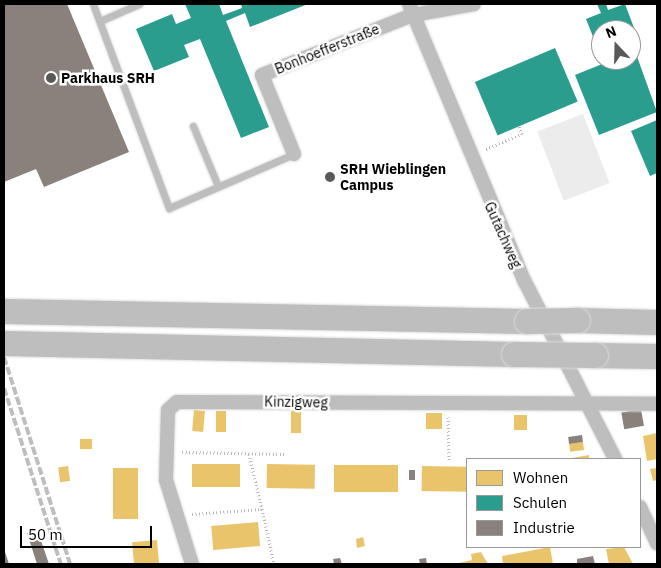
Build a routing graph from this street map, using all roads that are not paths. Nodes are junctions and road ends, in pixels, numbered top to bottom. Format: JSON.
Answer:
{"nodes":[{"id":1,"x":93,"y":4,"type":"edge"},
{"id":2,"x":140,"y":4,"type":"edge"},
{"id":3,"x":474,"y":4,"type":"edge"},
{"id":4,"x":411,"y":9,"type":"edge"},
{"id":5,"x":100,"y":22,"type":"junction"},
{"id":6,"x":193,"y":126,"type":"dead end"},
{"id":7,"x":294,"y":154,"type":"joint"},
{"id":8,"x":218,"y":186,"type":"junction"},
{"id":9,"x":10,"y":312,"type":"edge"},
{"id":10,"x":657,"y":322,"type":"edge"},
{"id":11,"x":4,"y":343,"type":"edge"},
{"id":12,"x":657,"y":356,"type":"edge"},
{"id":13,"x":586,"y":404,"type":"junction"},
{"id":14,"x":657,"y":404,"type":"edge"},
{"id":15,"x":614,"y":458,"type":"edge"},
{"id":16,"x":641,"y":509,"type":"edge"},
{"id":17,"x":657,"y":543,"type":"edge"},
{"id":18,"x":192,"y":564,"type":"edge"}],
"edges":[{"from":1,"to":5,"type":"lane"},
{"from":2,"to":5,"type":"lane"},
{"from":3,"to":4,"type":"street","name":"Bonhoefferstraße"},
{"from":4,"to":7,"type":"street","name":"Bonhoefferstraße"},
{"from":4,"to":13,"type":"street","name":"Gutachweg"},
{"from":5,"to":8,"type":"lane"},
{"from":6,"to":8,"type":"lane"},
{"from":7,"to":8,"type":"lane"},
{"from":9,"to":10,"type":"highway","bridge":true},
{"from":11,"to":12,"type":"highway","bridge":true},
{"from":13,"to":14,"type":"street","name":"Kinzigweg"},
{"from":13,"to":15,"type":"street","name":"Gutachweg"},
{"from":13,"to":18,"type":"street","name":"Kinzigweg"},
{"from":16,"to":17,"type":"street"}]}
